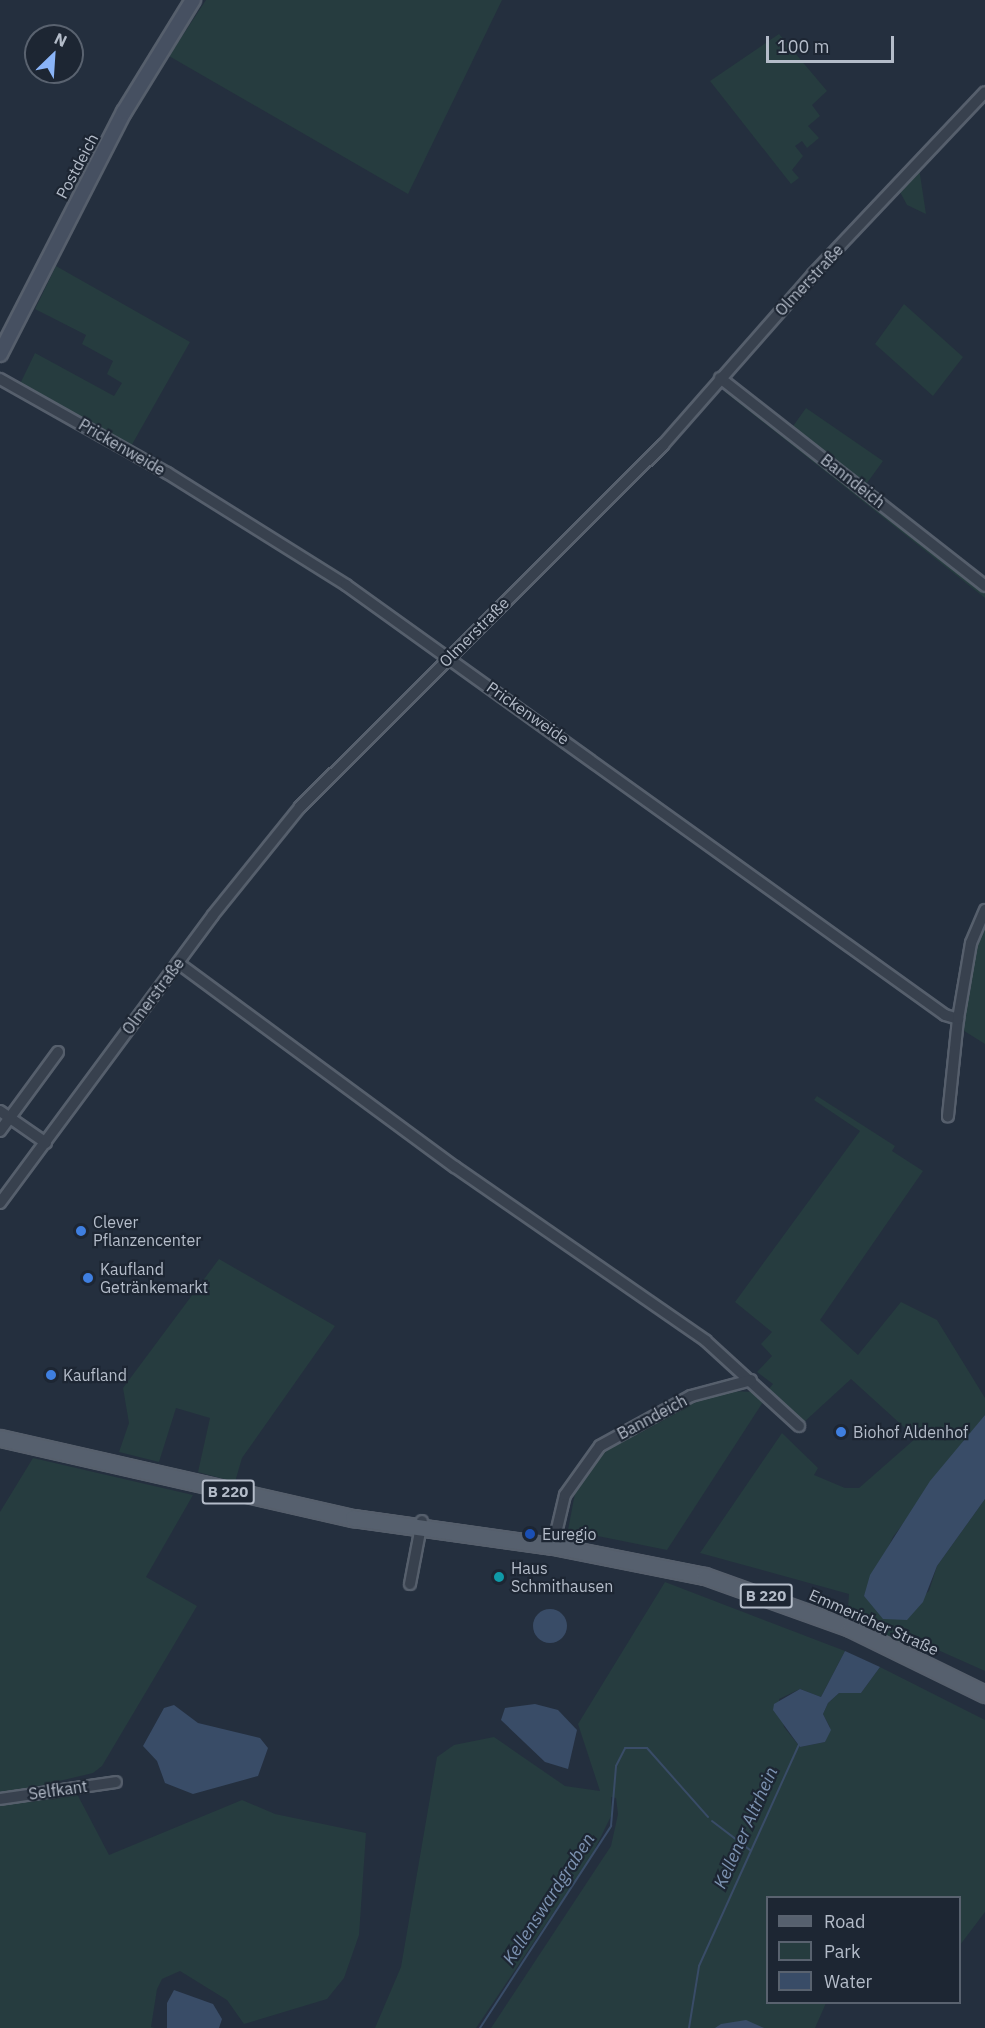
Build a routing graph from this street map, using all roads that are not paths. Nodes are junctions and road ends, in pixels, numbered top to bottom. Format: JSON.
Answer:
{"nodes":[{"id":1,"x":193,"y":0,"type":"edge"},
{"id":2,"x":985,"y":92,"type":"edge"},
{"id":3,"x":0,"y":354,"type":"edge"},
{"id":4,"x":720,"y":378,"type":"junction"},
{"id":5,"x":0,"y":379,"type":"edge"},
{"id":6,"x":985,"y":586,"type":"edge"},
{"id":7,"x":448,"y":657,"type":"junction"},
{"id":8,"x":985,"y":910,"type":"edge"},
{"id":9,"x":178,"y":963,"type":"junction"},
{"id":10,"x":958,"y":1019,"type":"junction"},
{"id":11,"x":58,"y":1052,"type":"dead end"},
{"id":12,"x":0,"y":1112,"type":"edge"},
{"id":13,"x":948,"y":1116,"type":"dead end"},
{"id":14,"x":12,"y":1120,"type":"junction"},
{"id":15,"x":0,"y":1131,"type":"edge"},
{"id":16,"x":46,"y":1143,"type":"junction"},
{"id":17,"x":0,"y":1203,"type":"edge"},
{"id":18,"x":751,"y":1380,"type":"junction"},
{"id":19,"x":799,"y":1426,"type":"dead end"},
{"id":20,"x":0,"y":1437,"type":"edge"},
{"id":21,"x":421,"y":1525,"type":"junction"},
{"id":22,"x":553,"y":1546,"type":"junction"},
{"id":23,"x":410,"y":1584,"type":"dead end"},
{"id":24,"x":985,"y":1694,"type":"edge"},
{"id":25,"x":116,"y":1782,"type":"dead end"},
{"id":26,"x":0,"y":1799,"type":"edge"}],
"edges":[{"from":1,"to":3,"type":"main road","name":"Postdeich"},
{"from":2,"to":4,"type":"street","name":"Olmerstraße"},
{"from":4,"to":6,"type":"street","name":"Banndeich"},
{"from":4,"to":7,"type":"street","name":"Olmerstraße"},
{"from":5,"to":7,"type":"street","name":"Prickenweide"},
{"from":7,"to":9,"type":"street","name":"Olmerstraße"},
{"from":7,"to":10,"type":"street","name":"Prickenweide"},
{"from":8,"to":10,"type":"street"},
{"from":9,"to":16,"type":"street","name":"Olmerstraße"},
{"from":9,"to":18,"type":"street"},
{"from":10,"to":13,"type":"street"},
{"from":11,"to":14,"type":"street"},
{"from":12,"to":14,"type":"street"},
{"from":14,"to":15,"type":"street"},
{"from":14,"to":16,"type":"street"},
{"from":16,"to":17,"type":"street","name":"Olmerstraße"},
{"from":18,"to":19,"type":"street"},
{"from":18,"to":22,"type":"street","name":"Banndeich"},
{"from":20,"to":21,"type":"main road","number":"B 220"},
{"from":21,"to":22,"type":"main road","number":"B 220"},
{"from":21,"to":23,"type":"street"},
{"from":22,"to":24,"type":"main road","name":"Emmericher Straße","number":"B 220"},
{"from":25,"to":26,"type":"street","name":"Selfkant"}]}
